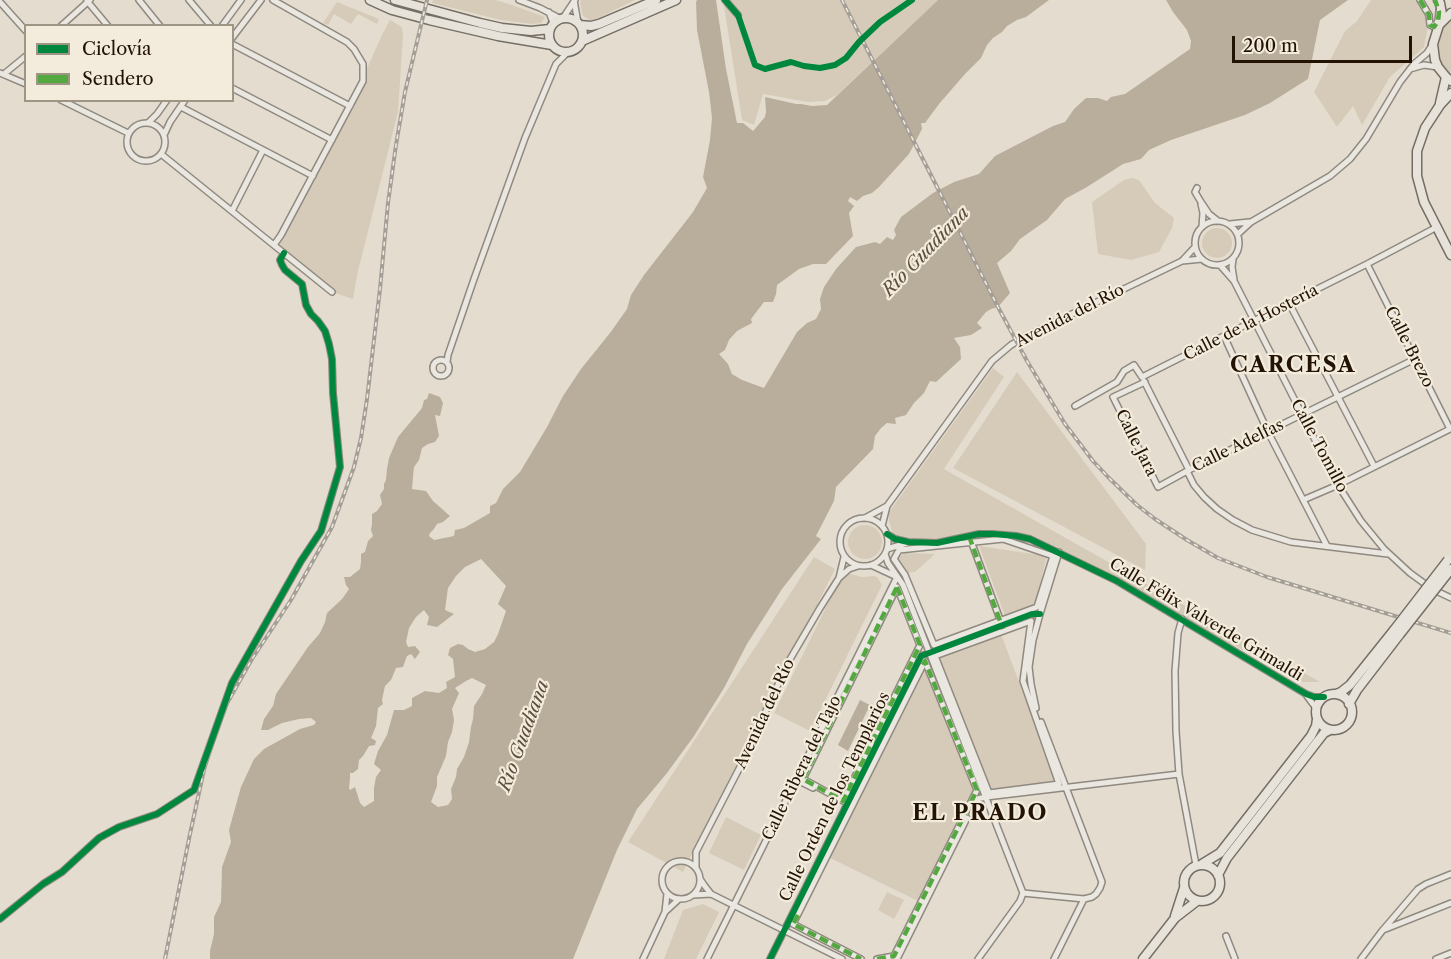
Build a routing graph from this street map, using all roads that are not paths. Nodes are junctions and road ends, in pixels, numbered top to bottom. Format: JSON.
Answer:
{"nodes":[{"id":1,"x":139,"y":0,"type":"edge"},
{"id":2,"x":189,"y":0,"type":"edge"},
{"id":3,"x":241,"y":0,"type":"edge"},
{"id":4,"x":261,"y":0,"type":"edge"},
{"id":5,"x":273,"y":0,"type":"edge"},
{"id":6,"x":370,"y":0,"type":"edge"},
{"id":7,"x":395,"y":0,"type":"edge"},
{"id":8,"x":519,"y":0,"type":"edge"},
{"id":9,"x":574,"y":0,"type":"edge"},
{"id":10,"x":656,"y":0,"type":"edge"},
{"id":11,"x":676,"y":0,"type":"edge"},
{"id":12,"x":725,"y":0,"type":"edge"},
{"id":13,"x":1420,"y":0,"type":"edge"},
{"id":14,"x":1438,"y":0,"type":"edge"},
{"id":15,"x":88,"y":1,"type":"edge"},
{"id":16,"x":0,"y":2,"type":"edge"},
{"id":17,"x":1451,"y":11,"type":"edge"},
{"id":18,"x":738,"y":15,"type":"dead end"},
{"id":19,"x":1443,"y":20,"type":"junction"},
{"id":20,"x":557,"y":22,"type":"junction"},
{"id":21,"x":63,"y":24,"type":"edge"},
{"id":22,"x":106,"y":24,"type":"edge"},
{"id":23,"x":158,"y":24,"type":"edge"},
{"id":24,"x":209,"y":24,"type":"edge"},
{"id":25,"x":223,"y":24,"type":"edge"},
{"id":26,"x":579,"y":24,"type":"junction"},
{"id":27,"x":24,"y":29,"type":"edge"},
{"id":28,"x":234,"y":35,"type":"edge"},
{"id":29,"x":582,"y":41,"type":"junction"},
{"id":30,"x":1433,"y":44,"type":"junction"},
{"id":31,"x":234,"y":45,"type":"edge"},
{"id":32,"x":552,"y":45,"type":"junction"},
{"id":33,"x":568,"y":52,"type":"junction"},
{"id":34,"x":24,"y":58,"type":"edge"},
{"id":35,"x":1438,"y":67,"type":"junction"},
{"id":36,"x":1410,"y":69,"type":"junction"},
{"id":37,"x":2,"y":74,"type":"edge"},
{"id":38,"x":1448,"y":79,"type":"edge"},
{"id":39,"x":24,"y":83,"type":"edge"},
{"id":40,"x":234,"y":89,"type":"edge"},
{"id":41,"x":1451,"y":93,"type":"edge"},
{"id":42,"x":65,"y":102,"type":"edge"},
{"id":43,"x":166,"y":102,"type":"edge"},
{"id":44,"x":184,"y":102,"type":"edge"},
{"id":45,"x":1440,"y":105,"type":"junction"},
{"id":46,"x":350,"y":106,"type":"junction"},
{"id":47,"x":181,"y":107,"type":"junction"},
{"id":48,"x":148,"y":123,"type":"junction"},
{"id":49,"x":128,"y":134,"type":"junction"},
{"id":50,"x":164,"y":135,"type":"junction"},
{"id":51,"x":332,"y":141,"type":"junction"},
{"id":52,"x":263,"y":150,"type":"junction"},
{"id":53,"x":161,"y":154,"type":"junction"},
{"id":54,"x":313,"y":176,"type":"junction"},
{"id":55,"x":1197,"y":188,"type":"dead end"},
{"id":56,"x":1201,"y":202,"type":"junction"},
{"id":57,"x":232,"y":211,"type":"junction"},
{"id":58,"x":1218,"y":221,"type":"junction"},
{"id":59,"x":1251,"y":222,"type":"junction"},
{"id":60,"x":1230,"y":225,"type":"junction"},
{"id":61,"x":1202,"y":227,"type":"junction"},
{"id":62,"x":1437,"y":227,"type":"junction"},
{"id":63,"x":1238,"y":234,"type":"junction"},
{"id":64,"x":274,"y":245,"type":"junction"},
{"id":65,"x":1195,"y":247,"type":"junction"},
{"id":66,"x":284,"y":253,"type":"junction"},
{"id":67,"x":1451,"y":255,"type":"edge"},
{"id":68,"x":1233,"y":258,"type":"junction"},
{"id":69,"x":1202,"y":259,"type":"junction"},
{"id":70,"x":1182,"y":261,"type":"junction"},
{"id":71,"x":1367,"y":264,"type":"junction"},
{"id":72,"x":1220,"y":265,"type":"junction"},
{"id":73,"x":1234,"y":281,"type":"junction"},
{"id":74,"x":332,"y":292,"type":"dead end"},
{"id":75,"x":1289,"y":303,"type":"junction"},
{"id":76,"x":1254,"y":320,"type":"junction"},
{"id":77,"x":1224,"y":336,"type":"junction"},
{"id":78,"x":1415,"y":359,"type":"junction"},
{"id":79,"x":447,"y":362,"type":"dead end"},
{"id":80,"x":1144,"y":379,"type":"junction"},
{"id":81,"x":1338,"y":397,"type":"junction"},
{"id":82,"x":1075,"y":406,"type":"dead end"},
{"id":83,"x":1303,"y":415,"type":"junction"},
{"id":84,"x":1450,"y":429,"type":"edge"},
{"id":85,"x":1268,"y":432,"type":"junction"},
{"id":86,"x":1374,"y":466,"type":"junction"},
{"id":87,"x":1188,"y":470,"type":"junction"},
{"id":88,"x":1338,"y":484,"type":"junction"},
{"id":89,"x":1158,"y":487,"type":"joint"},
{"id":90,"x":1303,"y":500,"type":"junction"},
{"id":91,"x":887,"y":506,"type":"junction"},
{"id":92,"x":866,"y":518,"type":"junction"},
{"id":93,"x":882,"y":526,"type":"junction"},
{"id":94,"x":886,"y":534,"type":"junction"},
{"id":95,"x":970,"y":539,"type":"junction"},
{"id":96,"x":908,"y":543,"type":"junction"},
{"id":97,"x":1327,"y":546,"type":"junction"},
{"id":98,"x":909,"y":549,"type":"junction"},
{"id":99,"x":886,"y":552,"type":"junction"},
{"id":100,"x":1059,"y":552,"type":"junction"},
{"id":101,"x":1388,"y":554,"type":"junction"},
{"id":102,"x":844,"y":557,"type":"junction"},
{"id":103,"x":1450,"y":562,"type":"edge"},
{"id":104,"x":871,"y":565,"type":"junction"},
{"id":105,"x":858,"y":566,"type":"junction"},
{"id":106,"x":897,"y":577,"type":"junction"},
{"id":107,"x":839,"y":578,"type":"junction"},
{"id":108,"x":1451,"y":598,"type":"edge"},
{"id":109,"x":1040,"y":614,"type":"junction"},
{"id":110,"x":1182,"y":619,"type":"junction"},
{"id":111,"x":1002,"y":625,"type":"junction"},
{"id":112,"x":1397,"y":632,"type":"junction"},
{"id":113,"x":929,"y":653,"type":"junction"},
{"id":114,"x":1306,"y":694,"type":"junction"},
{"id":115,"x":1336,"y":694,"type":"junction"},
{"id":116,"x":1324,"y":697,"type":"junction"},
{"id":117,"x":1349,"y":704,"type":"junction"},
{"id":118,"x":1316,"y":708,"type":"junction"},
{"id":119,"x":1317,"y":719,"type":"junction"},
{"id":120,"x":1330,"y":730,"type":"junction"},
{"id":121,"x":1179,"y":774,"type":"junction"},
{"id":122,"x":796,"y":780,"type":"junction"},
{"id":123,"x":1066,"y":788,"type":"junction"},
{"id":124,"x":986,"y":798,"type":"junction"},
{"id":125,"x":845,"y":803,"type":"junction"},
{"id":126,"x":696,"y":852,"type":"junction"},
{"id":127,"x":681,"y":861,"type":"junction"},
{"id":128,"x":1199,"y":865,"type":"junction"},
{"id":129,"x":696,"y":867,"type":"junction"},
{"id":130,"x":1451,"y":874,"type":"edge"},
{"id":131,"x":1218,"y":875,"type":"junction"},
{"id":132,"x":700,"y":879,"type":"junction"},
{"id":133,"x":1184,"y":888,"type":"junction"},
{"id":134,"x":1023,"y":893,"type":"junction"},
{"id":135,"x":667,"y":894,"type":"junction"},
{"id":136,"x":711,"y":894,"type":"junction"},
{"id":137,"x":693,"y":895,"type":"junction"},
{"id":138,"x":679,"y":899,"type":"junction"},
{"id":139,"x":1084,"y":899,"type":"junction"},
{"id":140,"x":1197,"y":901,"type":"junction"},
{"id":141,"x":1451,"y":903,"type":"edge"},
{"id":142,"x":734,"y":905,"type":"junction"},
{"id":143,"x":665,"y":912,"type":"junction"},
{"id":144,"x":1175,"y":918,"type":"junction"},
{"id":145,"x":0,"y":919,"type":"edge"},
{"id":146,"x":784,"y":930,"type":"junction"},
{"id":147,"x":1382,"y":931,"type":"junction"},
{"id":148,"x":1226,"y":936,"type":"dead end"},
{"id":149,"x":1451,"y":953,"type":"edge"},
{"id":150,"x":835,"y":957,"type":"edge"},
{"id":151,"x":643,"y":959,"type":"edge"},
{"id":152,"x":707,"y":959,"type":"edge"},
{"id":153,"x":770,"y":959,"type":"edge"},
{"id":154,"x":842,"y":959,"type":"edge"},
{"id":155,"x":861,"y":959,"type":"edge"},
{"id":156,"x":877,"y":959,"type":"edge"},
{"id":157,"x":897,"y":959,"type":"edge"},
{"id":158,"x":978,"y":959,"type":"edge"},
{"id":159,"x":1054,"y":959,"type":"edge"},
{"id":160,"x":1143,"y":959,"type":"edge"},
{"id":161,"x":1235,"y":959,"type":"edge"},
{"id":162,"x":1361,"y":959,"type":"edge"},
{"id":163,"x":1436,"y":959,"type":"edge"}],
"edges":[{"from":1,"to":23,"type":"street"},
{"from":2,"to":24,"type":"street"},
{"from":3,"to":25,"type":"street"},
{"from":4,"to":28,"type":"street"},
{"from":5,"to":46,"type":"street"},
{"from":6,"to":32,"type":"main road"},
{"from":7,"to":20,"type":"main road"},
{"from":8,"to":20,"type":"street"},
{"from":9,"to":20,"type":"street"},
{"from":9,"to":26,"type":"street"},
{"from":10,"to":26,"type":"main road"},
{"from":11,"to":29,"type":"main road"},
{"from":12,"to":18,"type":"street"},
{"from":13,"to":14,"type":"street"},
{"from":14,"to":17,"type":"street"},
{"from":14,"to":19,"type":"main road"},
{"from":15,"to":21,"type":"street"},
{"from":15,"to":22,"type":"street"},
{"from":16,"to":27,"type":"street"},
{"from":17,"to":19,"type":"main road"},
{"from":19,"to":30,"type":"main road"},
{"from":20,"to":26,"type":"main road"},
{"from":20,"to":32,"type":"main road"},
{"from":26,"to":29,"type":"main road"},
{"from":29,"to":33,"type":"main road"},
{"from":30,"to":35,"type":"main road"},
{"from":30,"to":36,"type":"street"},
{"from":31,"to":46,"type":"street"},
{"from":32,"to":33,"type":"main road"},
{"from":33,"to":79,"type":"street"},
{"from":34,"to":37,"type":"street"},
{"from":35,"to":36,"type":"street"},
{"from":35,"to":38,"type":"main road"},
{"from":36,"to":59,"type":"street"},
{"from":37,"to":39,"type":"street"},
{"from":38,"to":45,"type":"main road"},
{"from":40,"to":51,"type":"street"},
{"from":41,"to":45,"type":"main road"},
{"from":42,"to":49,"type":"street"},
{"from":43,"to":48,"type":"street"},
{"from":44,"to":47,"type":"street"},
{"from":45,"to":62,"type":"main road"},
{"from":46,"to":51,"type":"street"},
{"from":47,"to":50,"type":"street"},
{"from":47,"to":52,"type":"street"},
{"from":48,"to":49,"type":"street"},
{"from":48,"to":50,"type":"street"},
{"from":49,"to":53,"type":"street"},
{"from":50,"to":53,"type":"street"},
{"from":51,"to":54,"type":"street"},
{"from":52,"to":54,"type":"street"},
{"from":52,"to":57,"type":"street"},
{"from":53,"to":57,"type":"street"},
{"from":54,"to":64,"type":"street"},
{"from":55,"to":56,"type":"street"},
{"from":56,"to":58,"type":"street"},
{"from":56,"to":61,"type":"street"},
{"from":57,"to":64,"type":"street"},
{"from":58,"to":60,"type":"street"},
{"from":58,"to":61,"type":"street"},
{"from":59,"to":60,"type":"street"},
{"from":59,"to":63,"type":"street"},
{"from":60,"to":63,"type":"street"},
{"from":61,"to":65,"type":"street"},
{"from":62,"to":67,"type":"main road"},
{"from":62,"to":71,"type":"street","name":"Calle de la Hostería"},
{"from":63,"to":68,"type":"street"},
{"from":64,"to":66,"type":"street"},
{"from":65,"to":69,"type":"street"},
{"from":65,"to":70,"type":"street","name":"Avenida del Río"},
{"from":66,"to":74,"type":"street"},
{"from":66,"to":145,"type":"street"},
{"from":68,"to":72,"type":"street"},
{"from":68,"to":73,"type":"street","name":"Calle Tomillo"},
{"from":69,"to":70,"type":"street","name":"Avenida del Río"},
{"from":69,"to":72,"type":"street"},
{"from":70,"to":91,"type":"street","name":"Avenida del Río"},
{"from":71,"to":75,"type":"street","name":"Calle de la Hostería"},
{"from":71,"to":78,"type":"street","name":"Calle Brezo"},
{"from":72,"to":73,"type":"street","name":"Calle Tomillo"},
{"from":73,"to":76,"type":"street","name":"Calle Tomillo"},
{"from":75,"to":76,"type":"street","name":"Calle de la Hostería"},
{"from":75,"to":81,"type":"street"},
{"from":76,"to":77,"type":"street","name":"Calle de la Hostería"},
{"from":76,"to":83,"type":"street","name":"Calle Tomillo"},
{"from":77,"to":80,"type":"street","name":"Calle de la Hostería"},
{"from":77,"to":85,"type":"street"},
{"from":78,"to":81,"type":"street","name":"Calle Adelfas"},
{"from":78,"to":84,"type":"street","name":"Calle Brezo"},
{"from":80,"to":82,"type":"street"},
{"from":80,"to":87,"type":"street"},
{"from":80,"to":89,"type":"street","name":"Calle Jara"},
{"from":81,"to":83,"type":"street","name":"Calle Adelfas"},
{"from":81,"to":86,"type":"street"},
{"from":83,"to":85,"type":"street","name":"Calle Adelfas"},
{"from":83,"to":88,"type":"street","name":"Calle Tomillo"},
{"from":84,"to":86,"type":"street"},
{"from":85,"to":87,"type":"street","name":"Calle Adelfas"},
{"from":85,"to":90,"type":"street"},
{"from":86,"to":88,"type":"street"},
{"from":87,"to":89,"type":"street","name":"Calle Adelfas"},
{"from":87,"to":97,"type":"street"},
{"from":88,"to":90,"type":"street"},
{"from":88,"to":101,"type":"street","name":"Calle Tomillo"},
{"from":90,"to":97,"type":"street"},
{"from":91,"to":92,"type":"street","name":"Avenida del Río"},
{"from":91,"to":93,"type":"street","name":"Avenida del Río"},
{"from":92,"to":93,"type":"street"},
{"from":92,"to":102,"type":"street"},
{"from":93,"to":94,"type":"street"},
{"from":94,"to":96,"type":"street","name":"Calle Félix Valverde Grimaldi"},
{"from":94,"to":99,"type":"street"},
{"from":95,"to":96,"type":"street","name":"Calle Félix Valverde Grimaldi"},
{"from":95,"to":98,"type":"street"},
{"from":95,"to":100,"type":"street","name":"Calle Félix Valverde Grimaldi"},
{"from":95,"to":111,"type":"street"},
{"from":95,"to":111,"type":"street"},
{"from":96,"to":98,"type":"street"},
{"from":96,"to":99,"type":"street","name":"Calle Félix Valverde Grimaldi"},
{"from":97,"to":101,"type":"street"},
{"from":98,"to":111,"type":"street"},
{"from":99,"to":104,"type":"street"},
{"from":99,"to":106,"type":"street"},
{"from":100,"to":109,"type":"street"},
{"from":100,"to":110,"type":"street","name":"Calle Félix Valverde Grimaldi"},
{"from":101,"to":108,"type":"street","name":"Calle Tomillo"},
{"from":102,"to":105,"type":"street"},
{"from":102,"to":107,"type":"street","name":"Avenida del Río"},
{"from":103,"to":112,"type":"main road","bridge":true},
{"from":104,"to":105,"type":"street"},
{"from":104,"to":106,"type":"street"},
{"from":105,"to":107,"type":"street","name":"Avenida del Río"},
{"from":106,"to":113,"type":"street"},
{"from":106,"to":122,"type":"street","name":"Calle Ribera del Tajo"},
{"from":107,"to":126,"type":"street","name":"Avenida del Río"},
{"from":109,"to":111,"type":"street"},
{"from":109,"to":123,"type":"street"},
{"from":110,"to":114,"type":"street","name":"Calle Félix Valverde Grimaldi"},
{"from":110,"to":121,"type":"street"},
{"from":111,"to":111,"type":"street"},
{"from":111,"to":113,"type":"street"},
{"from":112,"to":115,"type":"main road"},
{"from":112,"to":117,"type":"main road"},
{"from":113,"to":124,"type":"street"},
{"from":113,"to":125,"type":"street","name":"Calle Orden de los Templarios"},
{"from":114,"to":116,"type":"street","name":"Calle Félix Valverde Grimaldi"},
{"from":114,"to":118,"type":"street","name":"Calle Félix Valverde Grimaldi"},
{"from":115,"to":116,"type":"main road"},
{"from":115,"to":117,"type":"main road"},
{"from":116,"to":118,"type":"main road"},
{"from":117,"to":120,"type":"main road"},
{"from":118,"to":119,"type":"main road"},
{"from":119,"to":120,"type":"main road"},
{"from":119,"to":128,"type":"main road"},
{"from":120,"to":131,"type":"main road"},
{"from":121,"to":123,"type":"street"},
{"from":121,"to":128,"type":"street"},
{"from":122,"to":125,"type":"street"},
{"from":122,"to":142,"type":"street","name":"Calle Ribera del Tajo"},
{"from":123,"to":124,"type":"street"},
{"from":123,"to":139,"type":"street"},
{"from":124,"to":134,"type":"street"},
{"from":124,"to":157,"type":"street"},
{"from":125,"to":125,"type":"street"},
{"from":125,"to":146,"type":"street","name":"Calle Orden de los Templarios"},
{"from":126,"to":127,"type":"street"},
{"from":126,"to":129,"type":"street","name":"Avenida del Río"},
{"from":127,"to":129,"type":"street"},
{"from":127,"to":135,"type":"street"},
{"from":128,"to":131,"type":"main road"},
{"from":128,"to":133,"type":"main road"},
{"from":129,"to":132,"type":"street"},
{"from":130,"to":147,"type":"street"},
{"from":131,"to":140,"type":"main road"},
{"from":132,"to":136,"type":"street"},
{"from":132,"to":137,"type":"street"},
{"from":133,"to":140,"type":"main road"},
{"from":133,"to":144,"type":"main road"},
{"from":134,"to":139,"type":"street"},
{"from":134,"to":158,"type":"street"},
{"from":135,"to":138,"type":"street"},
{"from":135,"to":143,"type":"street"},
{"from":136,"to":137,"type":"street"},
{"from":136,"to":142,"type":"street"},
{"from":137,"to":138,"type":"street"},
{"from":138,"to":143,"type":"street"},
{"from":139,"to":159,"type":"street"},
{"from":140,"to":144,"type":"main road"},
{"from":141,"to":147,"type":"street"},
{"from":142,"to":146,"type":"street"},
{"from":142,"to":152,"type":"street","name":"Calle Ribera del Tajo"},
{"from":143,"to":151,"type":"street"},
{"from":144,"to":160,"type":"main road"},
{"from":146,"to":150,"type":"street"},
{"from":146,"to":153,"type":"street","name":"Calle Orden de los Templarios"},
{"from":147,"to":162,"type":"street"},
{"from":148,"to":161,"type":"street"},
{"from":149,"to":163,"type":"street"},
{"from":150,"to":154,"type":"street"},
{"from":155,"to":156,"type":"street"}]}
